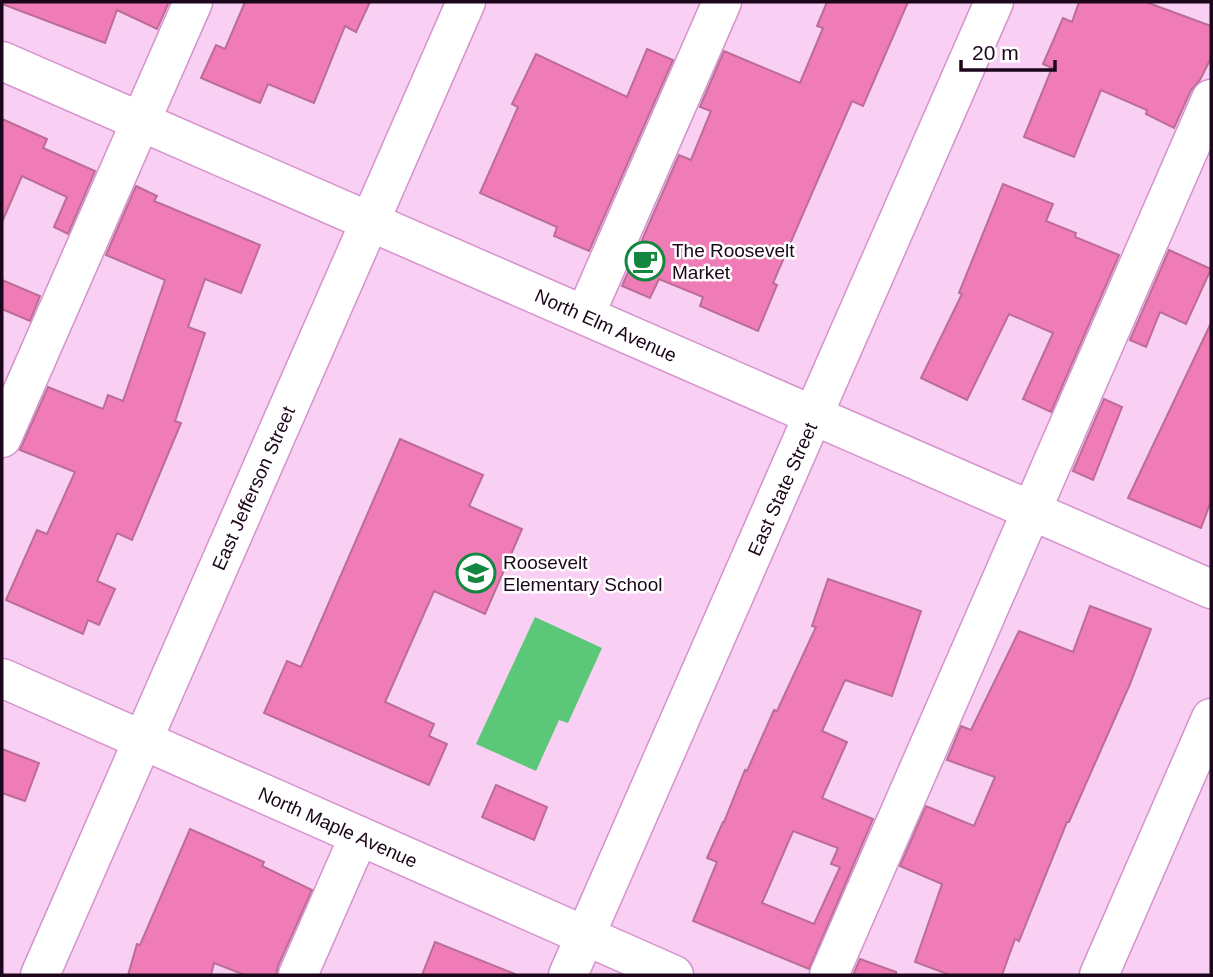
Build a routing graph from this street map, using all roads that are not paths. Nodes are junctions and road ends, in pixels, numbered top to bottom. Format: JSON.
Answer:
{"nodes":[{"id":1,"x":193,"y":2,"type":"edge"},
{"id":2,"x":466,"y":2,"type":"edge"},
{"id":3,"x":722,"y":2,"type":"edge"},
{"id":4,"x":994,"y":2,"type":"edge"},
{"id":5,"x":2,"y":61,"type":"edge"},
{"id":6,"x":1211,"y":99,"type":"edge"},
{"id":7,"x":140,"y":122,"type":"junction"},
{"id":8,"x":370,"y":222,"type":"junction"},
{"id":9,"x":584,"y":315,"type":"junction"},
{"id":10,"x":814,"y":415,"type":"junction"},
{"id":11,"x":2,"y":438,"type":"edge"},
{"id":12,"x":1032,"y":510,"type":"junction"},
{"id":13,"x":1211,"y":589,"type":"edge"},
{"id":14,"x":2,"y":678,"type":"edge"},
{"id":15,"x":1211,"y":718,"type":"edge"},
{"id":16,"x":141,"y":740,"type":"junction"},
{"id":17,"x":359,"y":836,"type":"junction"},
{"id":18,"x":585,"y":936,"type":"junction"},
{"id":19,"x":40,"y":975,"type":"edge"},
{"id":20,"x":298,"y":975,"type":"edge"},
{"id":21,"x":568,"y":975,"type":"edge"},
{"id":22,"x":674,"y":975,"type":"edge"},
{"id":23,"x":829,"y":975,"type":"edge"},
{"id":24,"x":1099,"y":975,"type":"edge"}],
"edges":[{"from":1,"to":7,"type":"street"},
{"from":2,"to":8,"type":"street","name":"East Jefferson Street"},
{"from":3,"to":9,"type":"street"},
{"from":4,"to":10,"type":"street","name":"East State Street"},
{"from":5,"to":7,"type":"street","name":"North Elm Avenue"},
{"from":6,"to":12,"type":"street"},
{"from":7,"to":8,"type":"street","name":"North Elm Avenue"},
{"from":7,"to":11,"type":"street"},
{"from":8,"to":9,"type":"street","name":"North Elm Avenue"},
{"from":8,"to":16,"type":"street","name":"East Jefferson Street"},
{"from":9,"to":10,"type":"street","name":"North Elm Avenue"},
{"from":10,"to":12,"type":"street","name":"North Elm Avenue"},
{"from":10,"to":18,"type":"street","name":"East State Street"},
{"from":12,"to":13,"type":"street","name":"North Elm Avenue"},
{"from":12,"to":23,"type":"street"},
{"from":14,"to":16,"type":"street","name":"North Maple Avenue"},
{"from":15,"to":24,"type":"street"},
{"from":16,"to":17,"type":"street","name":"North Maple Avenue"},
{"from":16,"to":19,"type":"street","name":"East Jefferson Street"},
{"from":17,"to":18,"type":"street","name":"North Maple Avenue"},
{"from":17,"to":20,"type":"street"},
{"from":18,"to":21,"type":"street","name":"East State Street"},
{"from":18,"to":22,"type":"street","name":"North Maple Avenue"}]}
